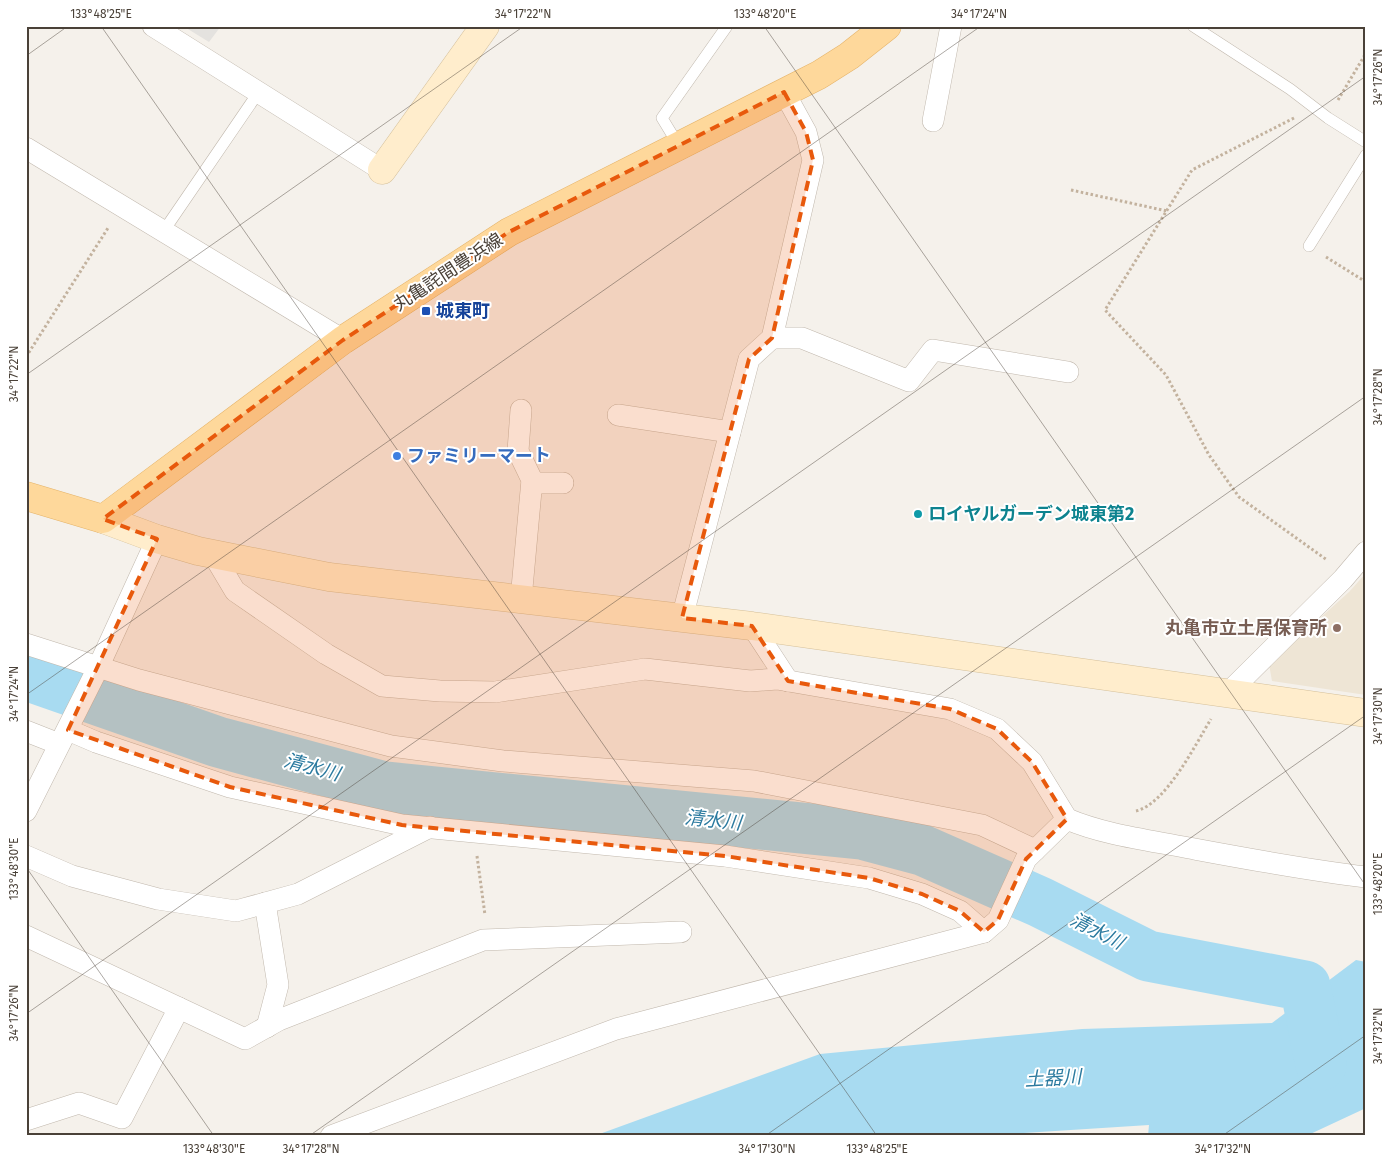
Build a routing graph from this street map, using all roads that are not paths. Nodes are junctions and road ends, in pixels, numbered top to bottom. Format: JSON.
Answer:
{"nodes":[{"id":1,"x":152,"y":26,"type":"edge"},
{"id":2,"x":485,"y":26,"type":"edge"},
{"id":3,"x":727,"y":26,"type":"edge"},
{"id":4,"x":887,"y":26,"type":"edge"},
{"id":5,"x":951,"y":26,"type":"edge"},
{"id":6,"x":1193,"y":26,"type":"edge"},
{"id":7,"x":784,"y":92,"type":"junction"},
{"id":8,"x":258,"y":93,"type":"junction"},
{"id":9,"x":933,"y":121,"type":"dead end"},
{"id":10,"x":1366,"y":142,"type":"edge"},
{"id":11,"x":679,"y":146,"type":"junction"},
{"id":12,"x":26,"y":148,"type":"edge"},
{"id":13,"x":1366,"y":155,"type":"edge"},
{"id":14,"x":382,"y":170,"type":"joint"},
{"id":15,"x":163,"y":232,"type":"junction"},
{"id":16,"x":1309,"y":246,"type":"road end"},
{"id":17,"x":772,"y":338,"type":"junction"},
{"id":18,"x":343,"y":340,"type":"junction"},
{"id":19,"x":1068,"y":372,"type":"dead end"},
{"id":20,"x":521,"y":410,"type":"dead end"},
{"id":21,"x":618,"y":415,"type":"dead end"},
{"id":22,"x":730,"y":432,"type":"junction"},
{"id":23,"x":532,"y":482,"type":"junction"},
{"id":24,"x":563,"y":483,"type":"dead end"},
{"id":25,"x":26,"y":496,"type":"edge"},
{"id":26,"x":103,"y":518,"type":"junction"},
{"id":27,"x":157,"y":539,"type":"junction"},
{"id":28,"x":1366,"y":552,"type":"edge"},
{"id":29,"x":213,"y":554,"type":"junction"},
{"id":30,"x":521,"y":599,"type":"junction"},
{"id":31,"x":682,"y":618,"type":"junction"},
{"id":32,"x":752,"y":626,"type":"junction"},
{"id":33,"x":26,"y":644,"type":"edge"},
{"id":34,"x":98,"y":668,"type":"junction"},
{"id":35,"x":788,"y":681,"type":"junction"},
{"id":36,"x":1227,"y":694,"type":"junction"},
{"id":37,"x":1366,"y":713,"type":"edge"},
{"id":38,"x":26,"y":731,"type":"edge"},
{"id":39,"x":63,"y":737,"type":"junction"},
{"id":40,"x":26,"y":810,"type":"edge"},
{"id":41,"x":1067,"y":818,"type":"junction"},
{"id":42,"x":430,"y":827,"type":"junction"},
{"id":43,"x":1031,"y":855,"type":"junction"},
{"id":44,"x":26,"y":856,"type":"edge"},
{"id":45,"x":1366,"y":877,"type":"edge"},
{"id":46,"x":265,"y":903,"type":"junction"},
{"id":47,"x":991,"y":926,"type":"junction"},
{"id":48,"x":681,"y":932,"type":"dead end"},
{"id":49,"x":26,"y":936,"type":"edge"},
{"id":50,"x":179,"y":1008,"type":"junction"},
{"id":51,"x":267,"y":1027,"type":"junction"},
{"id":52,"x":26,"y":1120,"type":"edge"},
{"id":53,"x":331,"y":1136,"type":"edge"}],
"edges":[{"from":1,"to":8,"type":"street"},
{"from":2,"to":14,"type":"street"},
{"from":3,"to":11,"type":"lane"},
{"from":4,"to":7,"type":"main road","name":"丸亀詫間豊浜線"},
{"from":5,"to":9,"type":"street"},
{"from":6,"to":10,"type":"lane"},
{"from":7,"to":11,"type":"main road","name":"丸亀詫間豊浜線"},
{"from":7,"to":17,"type":"street"},
{"from":8,"to":14,"type":"street"},
{"from":8,"to":15,"type":"lane"},
{"from":11,"to":18,"type":"main road","name":"丸亀詫間豊浜線"},
{"from":12,"to":15,"type":"street"},
{"from":13,"to":16,"type":"lane"},
{"from":15,"to":18,"type":"street"},
{"from":17,"to":19,"type":"street"},
{"from":17,"to":22,"type":"street"},
{"from":18,"to":26,"type":"main road","name":"丸亀詫間豊浜線"},
{"from":20,"to":23,"type":"street"},
{"from":21,"to":22,"type":"street"},
{"from":22,"to":31,"type":"street"},
{"from":23,"to":24,"type":"street"},
{"from":23,"to":30,"type":"street"},
{"from":25,"to":26,"type":"main road"},
{"from":26,"to":27,"type":"street"},
{"from":27,"to":29,"type":"street"},
{"from":27,"to":34,"type":"street"},
{"from":28,"to":36,"type":"street"},
{"from":29,"to":30,"type":"street"},
{"from":29,"to":35,"type":"street"},
{"from":30,"to":31,"type":"street"},
{"from":31,"to":32,"type":"street"},
{"from":32,"to":35,"type":"street"},
{"from":32,"to":36,"type":"street"},
{"from":33,"to":34,"type":"street"},
{"from":34,"to":39,"type":"street"},
{"from":34,"to":43,"type":"street"},
{"from":35,"to":41,"type":"street"},
{"from":36,"to":37,"type":"street"},
{"from":38,"to":39,"type":"street"},
{"from":39,"to":40,"type":"street"},
{"from":39,"to":42,"type":"street"},
{"from":41,"to":43,"type":"street"},
{"from":41,"to":45,"type":"street"},
{"from":42,"to":46,"type":"street"},
{"from":42,"to":47,"type":"street"},
{"from":43,"to":47,"type":"street"},
{"from":44,"to":46,"type":"street"},
{"from":46,"to":51,"type":"street"},
{"from":47,"to":53,"type":"street"},
{"from":48,"to":51,"type":"street"},
{"from":49,"to":50,"type":"street"},
{"from":50,"to":51,"type":"street"},
{"from":50,"to":52,"type":"street"}]}
